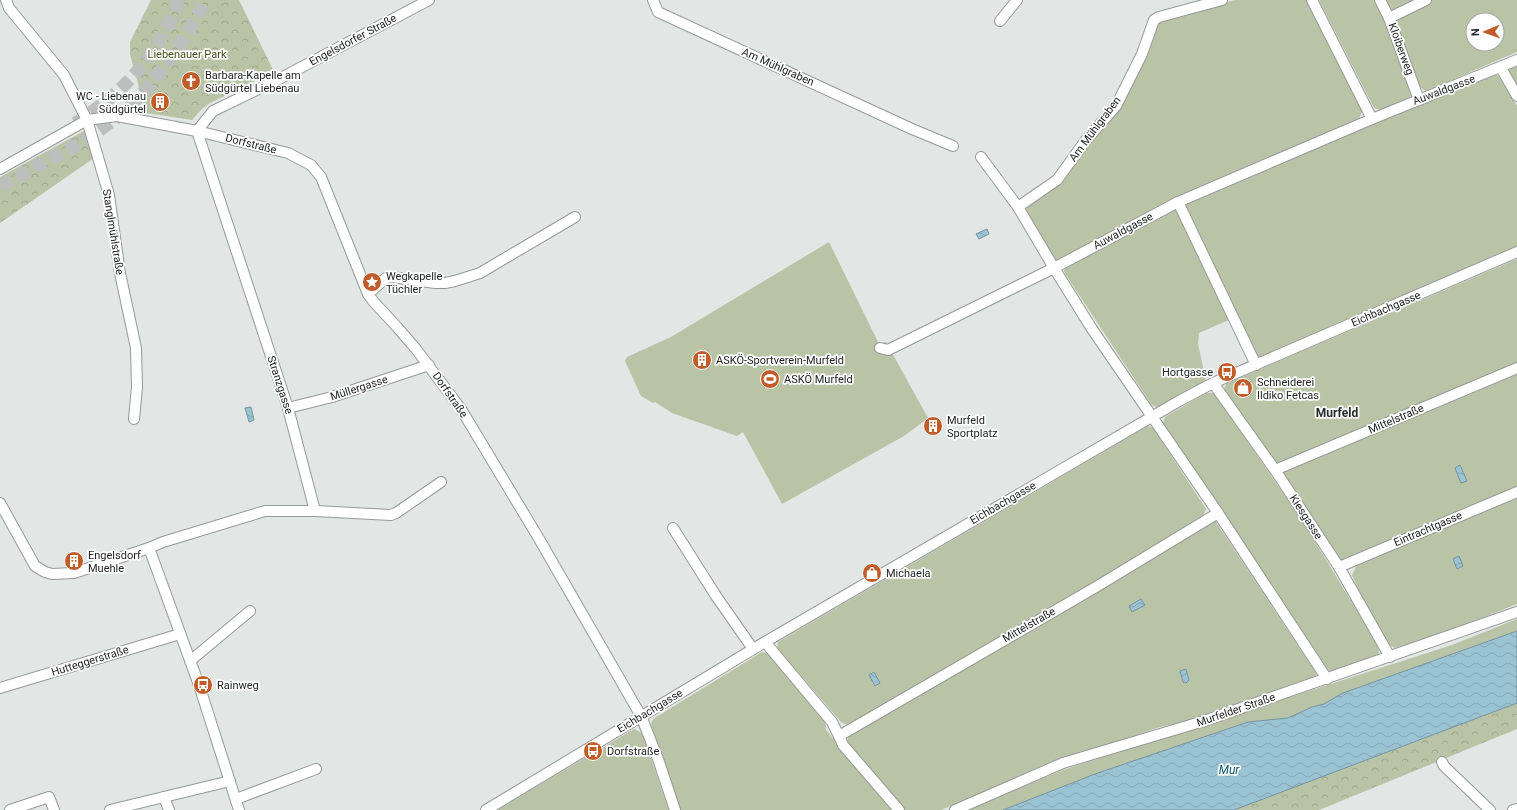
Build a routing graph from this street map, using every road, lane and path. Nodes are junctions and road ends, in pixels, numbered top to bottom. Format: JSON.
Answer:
{"nodes":[{"id":1,"x":6,"y":0,"type":"edge"},
{"id":2,"x":429,"y":0,"type":"edge"},
{"id":3,"x":653,"y":0,"type":"edge"},
{"id":4,"x":1017,"y":0,"type":"edge"},
{"id":5,"x":1222,"y":0,"type":"edge"},
{"id":6,"x":1312,"y":0,"type":"edge"},
{"id":7,"x":1380,"y":0,"type":"edge"},
{"id":8,"x":1426,"y":0,"type":"edge"},
{"id":9,"x":1390,"y":18,"type":"junction"},
{"id":10,"x":1000,"y":21,"type":"dead end"},
{"id":11,"x":1517,"y":60,"type":"edge"},
{"id":12,"x":1500,"y":68,"type":"junction"},
{"id":13,"x":1517,"y":96,"type":"edge"},
{"id":14,"x":1419,"y":100,"type":"junction"},
{"id":15,"x":1372,"y":119,"type":"junction"},
{"id":16,"x":87,"y":120,"type":"junction"},
{"id":17,"x":197,"y":131,"type":"junction"},
{"id":18,"x":953,"y":146,"type":"dead end"},
{"id":19,"x":981,"y":157,"type":"dead end"},
{"id":20,"x":0,"y":169,"type":"edge"},
{"id":21,"x":1178,"y":202,"type":"junction"},
{"id":22,"x":1018,"y":207,"type":"junction"},
{"id":23,"x":575,"y":217,"type":"dead end"},
{"id":24,"x":1517,"y":252,"type":"edge"},
{"id":25,"x":1054,"y":268,"type":"junction"},
{"id":26,"x":368,"y":294,"type":"junction"},
{"id":27,"x":880,"y":348,"type":"dead end"},
{"id":28,"x":429,"y":365,"type":"junction"},
{"id":29,"x":1256,"y":365,"type":"junction"},
{"id":30,"x":1517,"y":368,"type":"edge"},
{"id":31,"x":1213,"y":383,"type":"junction"},
{"id":32,"x":288,"y":408,"type":"junction"},
{"id":33,"x":1152,"y":416,"type":"junction"},
{"id":34,"x":134,"y":419,"type":"dead end"},
{"id":35,"x":1275,"y":470,"type":"junction"},
{"id":36,"x":441,"y":482,"type":"dead end"},
{"id":37,"x":1517,"y":492,"type":"edge"},
{"id":38,"x":0,"y":503,"type":"edge"},
{"id":39,"x":315,"y":511,"type":"junction"},
{"id":40,"x":1218,"y":513,"type":"junction"},
{"id":41,"x":673,"y":528,"type":"dead end"},
{"id":42,"x":149,"y":548,"type":"junction"},
{"id":43,"x":1339,"y":567,"type":"junction"},
{"id":44,"x":250,"y":611,"type":"dead end"},
{"id":45,"x":1517,"y":612,"type":"edge"},
{"id":46,"x":180,"y":634,"type":"junction"},
{"id":47,"x":765,"y":642,"type":"junction"},
{"id":48,"x":754,"y":649,"type":"junction"},
{"id":49,"x":1390,"y":657,"type":"junction"},
{"id":50,"x":190,"y":661,"type":"junction"},
{"id":51,"x":1328,"y":679,"type":"junction"},
{"id":52,"x":0,"y":688,"type":"edge"},
{"id":53,"x":641,"y":716,"type":"junction"},
{"id":54,"x":839,"y":736,"type":"junction"},
{"id":55,"x":1442,"y":762,"type":"dead end"},
{"id":56,"x":316,"y":768,"type":"dead end"},
{"id":57,"x":230,"y":781,"type":"junction"},
{"id":58,"x":164,"y":797,"type":"junction"},
{"id":59,"x":236,"y":799,"type":"junction"},
{"id":60,"x":1517,"y":809,"type":"edge"},
{"id":61,"x":10,"y":810,"type":"edge"},
{"id":62,"x":54,"y":810,"type":"edge"},
{"id":63,"x":110,"y":810,"type":"edge"},
{"id":64,"x":169,"y":810,"type":"edge"},
{"id":65,"x":239,"y":810,"type":"edge"},
{"id":66,"x":486,"y":810,"type":"edge"},
{"id":67,"x":675,"y":810,"type":"edge"},
{"id":68,"x":899,"y":810,"type":"edge"},
{"id":69,"x":955,"y":810,"type":"edge"},
{"id":70,"x":1490,"y":810,"type":"edge"},
{"id":71,"x":1513,"y":810,"type":"edge"}],
"edges":[{"from":1,"to":16,"type":"street","name":"Stanglmühlstraße"},
{"from":2,"to":17,"type":"street","name":"Engelsdorfer Straße"},
{"from":3,"to":18,"type":"street","name":"Am Mühlgraben"},
{"from":4,"to":10,"type":"street"},
{"from":5,"to":22,"type":"street","name":"Am Mühlgraben"},
{"from":6,"to":15,"type":"street"},
{"from":7,"to":9,"type":"street","name":"Kloiberweg"},
{"from":8,"to":9,"type":"street"},
{"from":9,"to":14,"type":"street","name":"Kloiberweg"},
{"from":11,"to":12,"type":"street","name":"Auwaldgasse"},
{"from":12,"to":13,"type":"street"},
{"from":12,"to":14,"type":"street","name":"Auwaldgasse"},
{"from":14,"to":15,"type":"street","name":"Auwaldgasse"},
{"from":15,"to":21,"type":"street","name":"Auwaldgasse"},
{"from":16,"to":17,"type":"street","name":"Dorfstraße"},
{"from":16,"to":20,"type":"street"},
{"from":16,"to":34,"type":"street","name":"Stanglmühlstraße"},
{"from":17,"to":26,"type":"street","name":"Dorfstraße"},
{"from":17,"to":32,"type":"street","name":"Stranzgasse"},
{"from":19,"to":22,"type":"street"},
{"from":21,"to":25,"type":"street","name":"Auwaldgasse"},
{"from":21,"to":29,"type":"street"},
{"from":22,"to":25,"type":"street"},
{"from":23,"to":26,"type":"street"},
{"from":24,"to":29,"type":"street","name":"Eichbachgasse"},
{"from":25,"to":27,"type":"street","name":"Auwaldgasse"},
{"from":25,"to":33,"type":"street"},
{"from":26,"to":28,"type":"street","name":"Dorfstraße"},
{"from":28,"to":32,"type":"street","name":"Müllergasse"},
{"from":28,"to":53,"type":"street","name":"Dorfstraße"},
{"from":29,"to":31,"type":"street","name":"Eichbachgasse"},
{"from":30,"to":35,"type":"street","name":"Mittelstraße"},
{"from":31,"to":33,"type":"street","name":"Eichbachgasse"},
{"from":31,"to":35,"type":"street","name":"Kiesgasse"},
{"from":32,"to":39,"type":"street","name":"Stranzgasse"},
{"from":33,"to":40,"type":"street"},
{"from":33,"to":47,"type":"street","name":"Eichbachgasse"},
{"from":35,"to":43,"type":"street","name":"Kiesgasse"},
{"from":36,"to":39,"type":"street"},
{"from":37,"to":43,"type":"street","name":"Eintrachtgasse"},
{"from":38,"to":42,"type":"street"},
{"from":39,"to":42,"type":"street"},
{"from":40,"to":51,"type":"street"},
{"from":40,"to":54,"type":"street","name":"Mittelstraße"},
{"from":41,"to":48,"type":"street"},
{"from":42,"to":46,"type":"street"},
{"from":43,"to":49,"type":"street","name":"Kiesgasse"},
{"from":44,"to":50,"type":"street"},
{"from":45,"to":49,"type":"street","name":"Murfelder Straße"},
{"from":46,"to":50,"type":"street"},
{"from":46,"to":52,"type":"street","name":"Hutteggerstraße"},
{"from":47,"to":48,"type":"street","name":"Eichbachgasse"},
{"from":47,"to":54,"type":"street"},
{"from":48,"to":53,"type":"street","name":"Eichbachgasse"},
{"from":49,"to":51,"type":"street","name":"Murfelder Straße"},
{"from":50,"to":57,"type":"street"},
{"from":51,"to":69,"type":"street","name":"Murfelder Straße"},
{"from":53,"to":66,"type":"street","name":"Eichbachgasse"},
{"from":53,"to":67,"type":"street","name":"Dorfstraße"},
{"from":54,"to":68,"type":"street"},
{"from":55,"to":70,"type":"street"},
{"from":56,"to":59,"type":"street"},
{"from":57,"to":58,"type":"street"},
{"from":57,"to":59,"type":"street"},
{"from":58,"to":63,"type":"street"},
{"from":58,"to":64,"type":"street"},
{"from":59,"to":65,"type":"street"},
{"from":60,"to":71,"type":"street"},
{"from":61,"to":62,"type":"street"}]}
